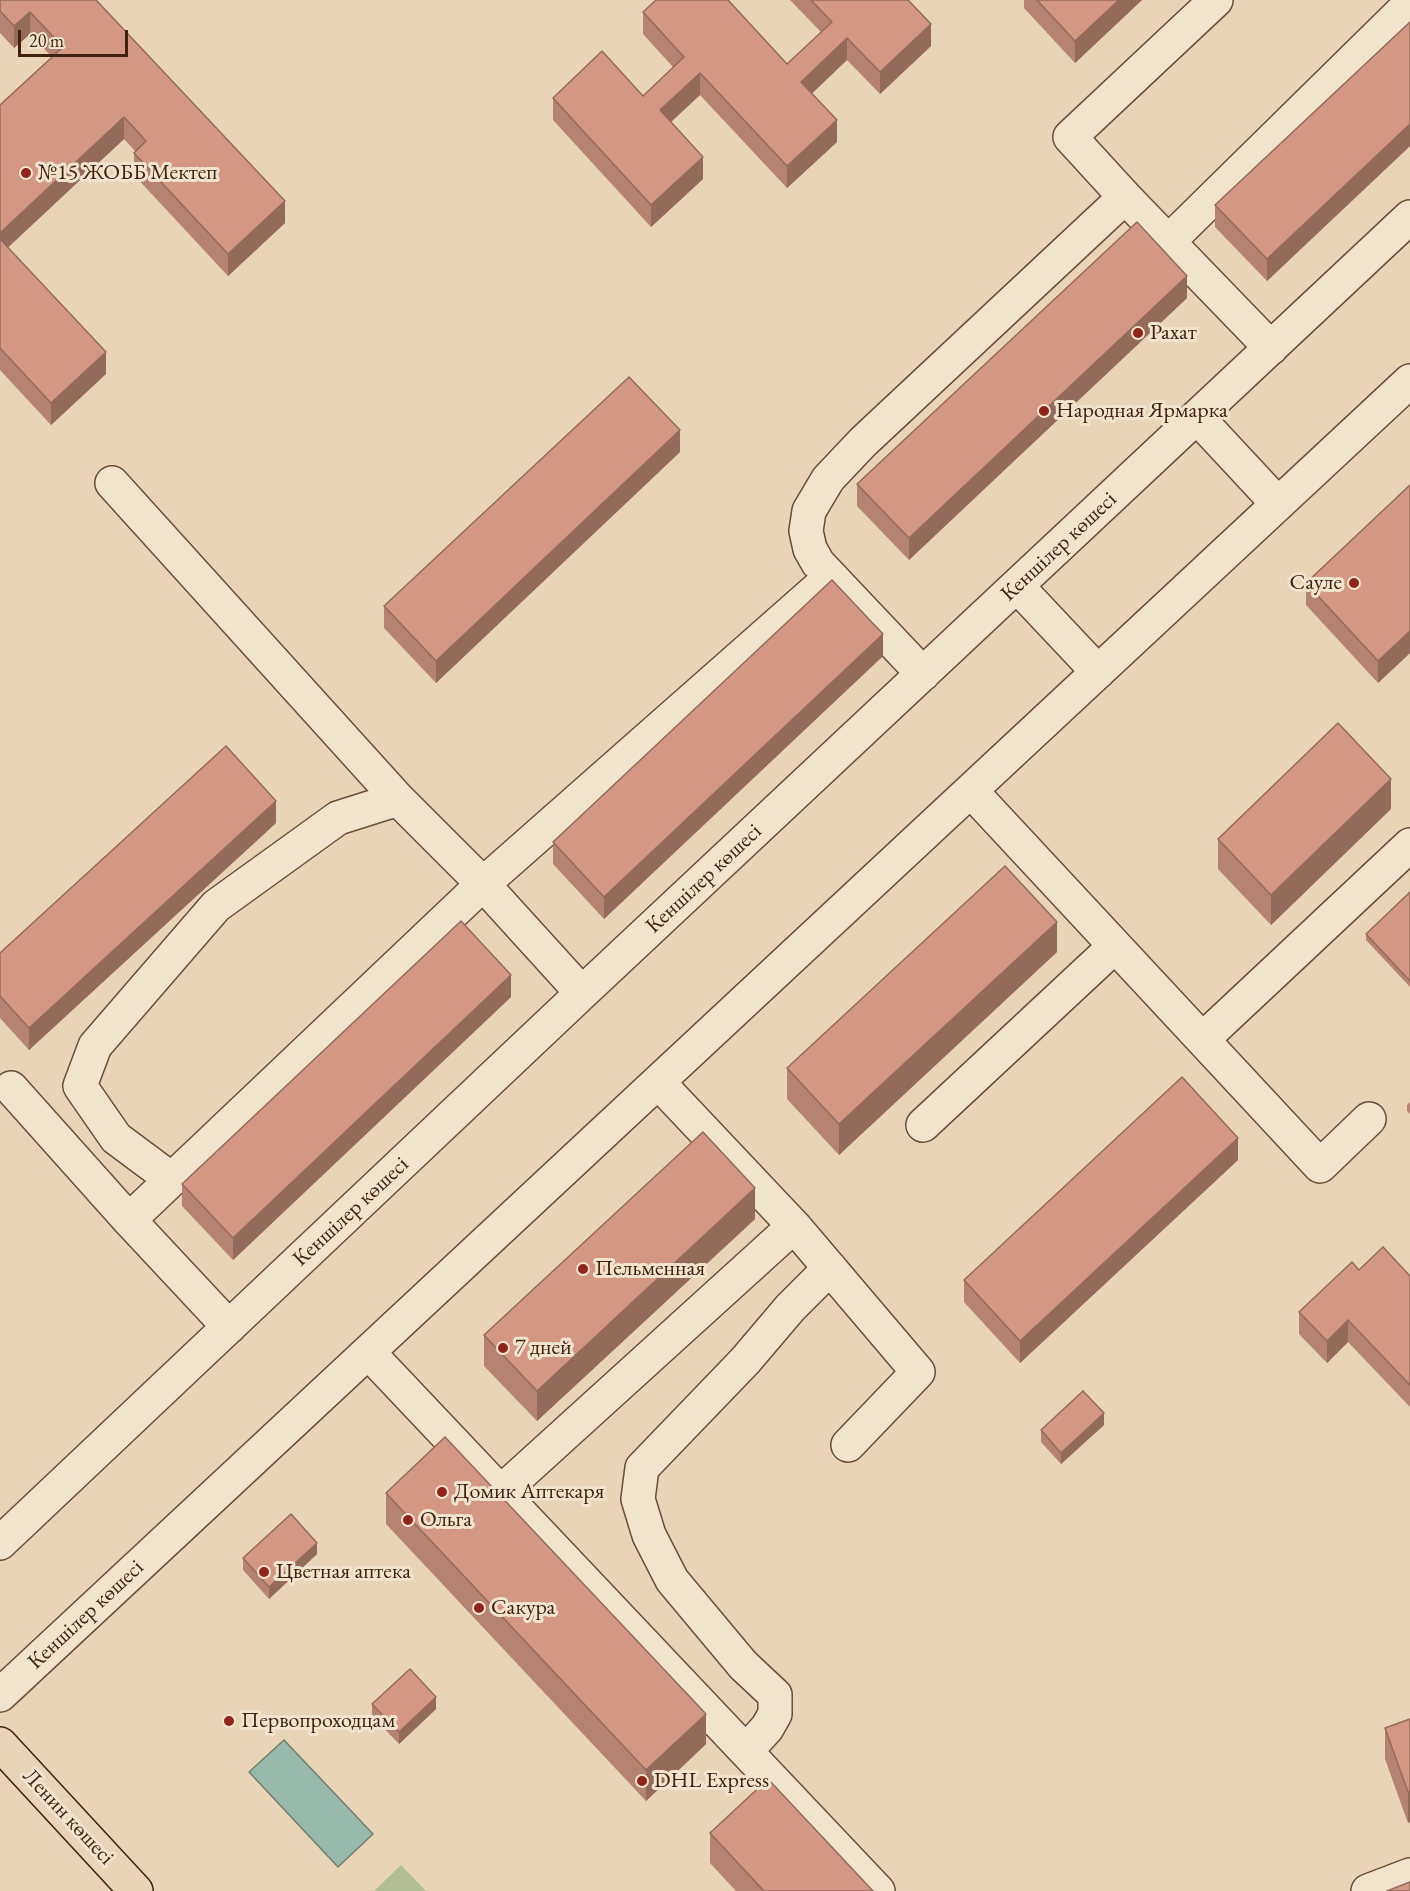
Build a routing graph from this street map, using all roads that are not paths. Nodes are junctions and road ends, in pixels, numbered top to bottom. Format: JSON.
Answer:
{"nodes":[{"id":1,"x":1216,"y":0,"type":"edge"},
{"id":2,"x":1410,"y":4,"type":"edge"},
{"id":3,"x":1125,"y":197,"type":"junction"},
{"id":4,"x":1410,"y":217,"type":"edge"},
{"id":5,"x":1168,"y":242,"type":"junction"},
{"id":6,"x":1271,"y":348,"type":"junction"},
{"id":7,"x":1410,"y":382,"type":"edge"},
{"id":8,"x":1197,"y":417,"type":"junction"},
{"id":9,"x":112,"y":483,"type":"dead end"},
{"id":10,"x":1278,"y":504,"type":"junction"},
{"id":11,"x":830,"y":578,"type":"junction"},
{"id":12,"x":1017,"y":586,"type":"junction"},
{"id":13,"x":1098,"y":672,"type":"junction"},
{"id":14,"x":923,"y":674,"type":"junction"},
{"id":15,"x":971,"y":791,"type":"junction"},
{"id":16,"x":398,"y":799,"type":"junction"},
{"id":17,"x":1410,"y":846,"type":"edge"},
{"id":18,"x":483,"y":884,"type":"junction"},
{"id":19,"x":1115,"y":946,"type":"junction"},
{"id":20,"x":582,"y":993,"type":"junction"},
{"id":21,"x":1203,"y":1039,"type":"junction"},
{"id":22,"x":658,"y":1082,"type":"junction"},
{"id":23,"x":10,"y":1088,"type":"dead end"},
{"id":24,"x":1369,"y":1119,"type":"dead end"},
{"id":25,"x":922,"y":1125,"type":"dead end"},
{"id":26,"x":171,"y":1179,"type":"junction"},
{"id":27,"x":129,"y":1220,"type":"junction"},
{"id":28,"x":794,"y":1226,"type":"junction"},
{"id":29,"x":830,"y":1268,"type":"junction"},
{"id":30,"x":229,"y":1327,"type":"junction"},
{"id":31,"x":368,"y":1352,"type":"junction"},
{"id":32,"x":848,"y":1445,"type":"dead end"},
{"id":33,"x":501,"y":1492,"type":"junction"},
{"id":34,"x":0,"y":1543,"type":"edge"},
{"id":35,"x":0,"y":1695,"type":"edge"},
{"id":36,"x":0,"y":1744,"type":"edge"},
{"id":37,"x":746,"y":1751,"type":"junction"},
{"id":38,"x":1410,"y":1875,"type":"edge"},
{"id":39,"x":136,"y":1891,"type":"edge"},
{"id":40,"x":878,"y":1891,"type":"edge"},
{"id":41,"x":1368,"y":1891,"type":"edge"}],
"edges":[{"from":1,"to":3,"type":"street"},
{"from":2,"to":5,"type":"street"},
{"from":3,"to":5,"type":"street"},
{"from":3,"to":11,"type":"street"},
{"from":4,"to":6,"type":"street","name":"Кеншілер көшесі"},
{"from":5,"to":6,"type":"street"},
{"from":6,"to":8,"type":"street","name":"Кеншілер көшесі"},
{"from":7,"to":10,"type":"street","name":"Кеншілер көшесі"},
{"from":8,"to":10,"type":"street"},
{"from":8,"to":12,"type":"street","name":"Кеншілер көшесі"},
{"from":9,"to":16,"type":"street"},
{"from":10,"to":13,"type":"street","name":"Кеншілер көшесі"},
{"from":11,"to":14,"type":"street"},
{"from":11,"to":18,"type":"street"},
{"from":12,"to":13,"type":"street"},
{"from":12,"to":14,"type":"street","name":"Кеншілер көшесі"},
{"from":13,"to":15,"type":"street","name":"Кеншілер көшесі"},
{"from":14,"to":20,"type":"street","name":"Кеншілер көшесі"},
{"from":15,"to":19,"type":"street"},
{"from":15,"to":22,"type":"street","name":"Кеншілер көшесі"},
{"from":16,"to":18,"type":"street"},
{"from":16,"to":26,"type":"street"},
{"from":17,"to":21,"type":"street"},
{"from":18,"to":20,"type":"street"},
{"from":18,"to":26,"type":"street"},
{"from":19,"to":21,"type":"street"},
{"from":19,"to":25,"type":"street"},
{"from":20,"to":30,"type":"street","name":"Кеншілер көшесі"},
{"from":21,"to":24,"type":"street"},
{"from":22,"to":28,"type":"street"},
{"from":22,"to":31,"type":"street","name":"Кеншілер көшесі"},
{"from":23,"to":27,"type":"street"},
{"from":26,"to":27,"type":"street"},
{"from":27,"to":30,"type":"street"},
{"from":28,"to":29,"type":"street"},
{"from":28,"to":33,"type":"street"},
{"from":29,"to":32,"type":"street"},
{"from":29,"to":37,"type":"street"},
{"from":30,"to":34,"type":"street","name":"Кеншілер көшесі"},
{"from":31,"to":33,"type":"street"},
{"from":31,"to":35,"type":"street","name":"Кеншілер көшесі"},
{"from":33,"to":37,"type":"street"},
{"from":36,"to":39,"type":"main road","name":"Ленин көшесі"},
{"from":37,"to":40,"type":"street"},
{"from":38,"to":41,"type":"street"}]}
